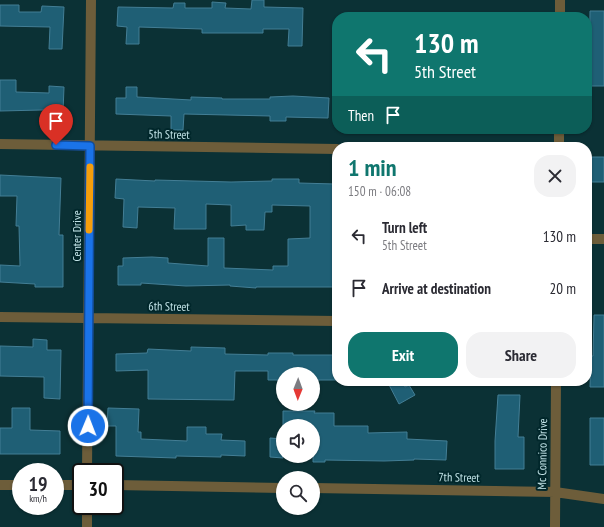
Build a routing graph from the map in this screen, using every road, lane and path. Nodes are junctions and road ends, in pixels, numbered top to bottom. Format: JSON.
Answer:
{"nodes":[{"id":1,"x":91,"y":0,"type":"edge"},
{"id":2,"x":560,"y":0,"type":"edge"},
{"id":3,"x":560,"y":12,"type":"edge"},
{"id":4,"x":0,"y":144,"type":"edge"},
{"id":5,"x":90,"y":146,"type":"junction"},
{"id":6,"x":332,"y":149,"type":"edge"},
{"id":7,"x":592,"y":239,"type":"edge"},
{"id":8,"x":604,"y":239,"type":"edge"},
{"id":9,"x":0,"y":316,"type":"edge"},
{"id":10,"x":89,"y":318,"type":"junction"},
{"id":11,"x":332,"y":321,"type":"edge"},
{"id":12,"x":556,"y":386,"type":"edge"},
{"id":13,"x":88,"y":463,"type":"edge"},
{"id":14,"x":0,"y":485,"type":"edge"},
{"id":15,"x":12,"y":485,"type":"edge"},
{"id":16,"x":124,"y":485,"type":"edge"},
{"id":17,"x":276,"y":488,"type":"edge"},
{"id":18,"x":320,"y":488,"type":"edge"},
{"id":19,"x":555,"y":492,"type":"junction"},
{"id":20,"x":604,"y":499,"type":"edge"},
{"id":21,"x":87,"y":515,"type":"edge"},
{"id":22,"x":87,"y":527,"type":"edge"},
{"id":23,"x":555,"y":527,"type":"edge"}],
"edges":[{"from":1,"to":5,"type":"street","name":"Center Drive"},
{"from":2,"to":3,"type":"street"},
{"from":4,"to":5,"type":"street","name":"5th Street"},
{"from":5,"to":6,"type":"street","name":"5th Street"},
{"from":5,"to":10,"type":"street","name":"Center Drive"},
{"from":7,"to":8,"type":"street"},
{"from":9,"to":10,"type":"street","name":"6th Street"},
{"from":10,"to":11,"type":"street","name":"6th Street"},
{"from":10,"to":13,"type":"street","name":"Center Drive"},
{"from":12,"to":19,"type":"street","name":"Mc Connico Drive"},
{"from":14,"to":15,"type":"street"},
{"from":16,"to":17,"type":"street"},
{"from":18,"to":19,"type":"street","name":"7th Street"},
{"from":19,"to":20,"type":"street","name":"7th Street"},
{"from":19,"to":23,"type":"street","name":"Mc Connico Drive"},
{"from":21,"to":22,"type":"street"}]}
